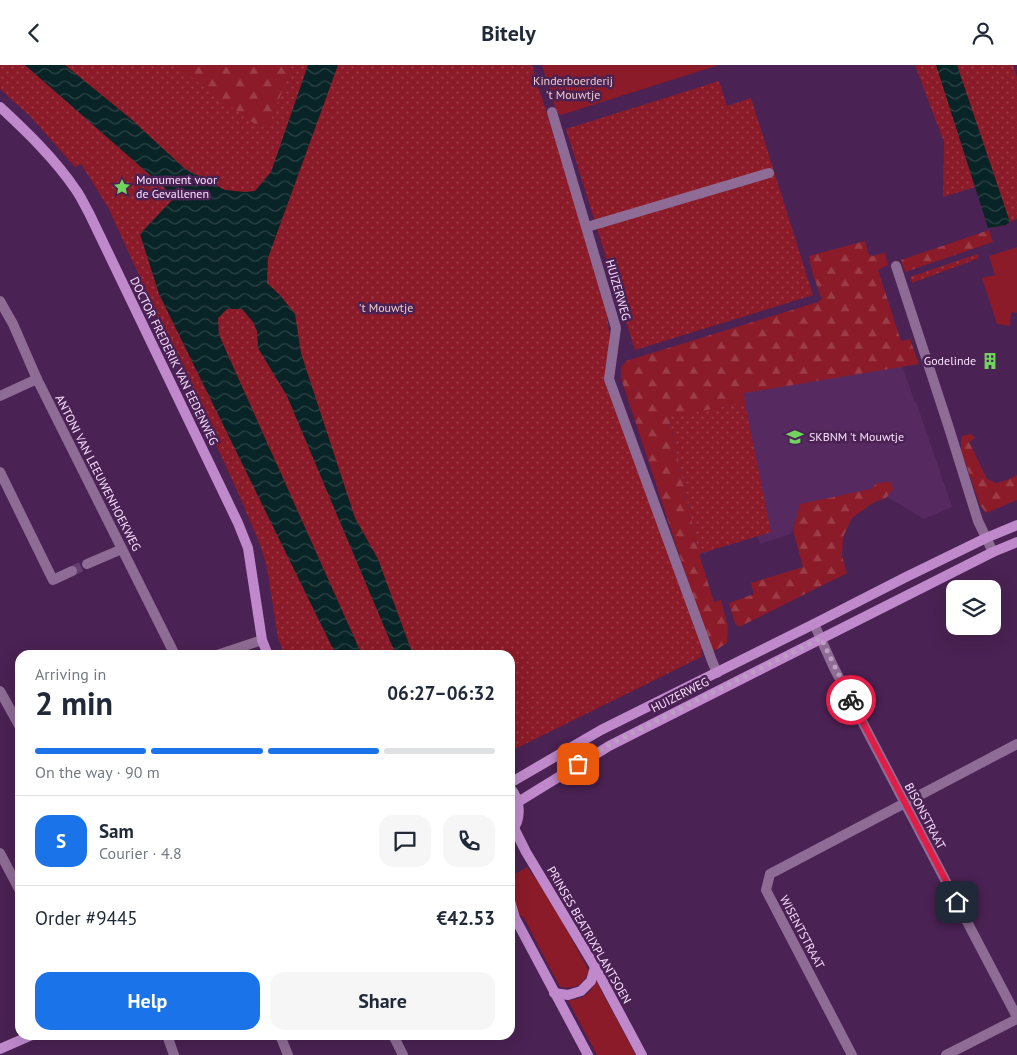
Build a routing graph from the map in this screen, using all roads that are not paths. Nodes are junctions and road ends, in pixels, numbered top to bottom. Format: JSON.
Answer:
{"nodes":[{"id":1,"x":0,"y":107,"type":"edge"},
{"id":2,"x":552,"y":112,"type":"dead end"},
{"id":3,"x":769,"y":173,"type":"dead end"},
{"id":4,"x":587,"y":227,"type":"junction"},
{"id":5,"x":896,"y":266,"type":"dead end"},
{"id":6,"x":0,"y":301,"type":"edge"},
{"id":7,"x":37,"y":379,"type":"junction"},
{"id":8,"x":0,"y":396,"type":"edge"},
{"id":9,"x":0,"y":472,"type":"edge"},
{"id":10,"x":1017,"y":525,"type":"edge"},
{"id":11,"x":986,"y":538,"type":"junction"},
{"id":12,"x":1017,"y":542,"type":"edge"},
{"id":13,"x":122,"y":549,"type":"junction"},
{"id":14,"x":993,"y":552,"type":"junction"},
{"id":15,"x":87,"y":564,"type":"tunnel mouth"},
{"id":16,"x":72,"y":571,"type":"tunnel mouth"},
{"id":17,"x":814,"y":624,"type":"junction"},
{"id":18,"x":821,"y":638,"type":"junction"},
{"id":19,"x":262,"y":640,"type":"junction"},
{"id":20,"x":172,"y":650,"type":"edge"},
{"id":21,"x":232,"y":650,"type":"edge"},
{"id":22,"x":266,"y":650,"type":"edge"},
{"id":23,"x":717,"y":673,"type":"junction"},
{"id":24,"x":1,"y":694,"type":"edge"},
{"id":25,"x":15,"y":718,"type":"edge"},
{"id":26,"x":1017,"y":745,"type":"edge"},
{"id":27,"x":515,"y":780,"type":"edge"},
{"id":28,"x":515,"y":795,"type":"edge"},
{"id":29,"x":518,"y":802,"type":"junction"},
{"id":30,"x":905,"y":804,"type":"junction"},
{"id":31,"x":515,"y":824,"type":"edge"},
{"id":32,"x":515,"y":834,"type":"edge"},
{"id":33,"x":0,"y":853,"type":"edge"},
{"id":34,"x":15,"y":882,"type":"edge"},
{"id":35,"x":515,"y":918,"type":"edge"},
{"id":36,"x":595,"y":967,"type":"junction"},
{"id":37,"x":554,"y":993,"type":"junction"},
{"id":38,"x":1017,"y":1018,"type":"edge"},
{"id":39,"x":21,"y":1040,"type":"edge"},
{"id":40,"x":169,"y":1040,"type":"edge"},
{"id":41,"x":282,"y":1040,"type":"edge"},
{"id":42,"x":396,"y":1040,"type":"edge"},
{"id":43,"x":0,"y":1049,"type":"edge"},
{"id":44,"x":174,"y":1055,"type":"edge"},
{"id":45,"x":288,"y":1055,"type":"edge"},
{"id":46,"x":403,"y":1055,"type":"edge"},
{"id":47,"x":588,"y":1055,"type":"edge"},
{"id":48,"x":642,"y":1055,"type":"edge"},
{"id":49,"x":852,"y":1055,"type":"edge"},
{"id":50,"x":946,"y":1055,"type":"edge"}],
"edges":[{"from":1,"to":19,"type":"main road","name":"DOCTOR FREDERIK VAN EEDENWEG"},
{"from":2,"to":4,"type":"street","name":"HUIZERWEG"},
{"from":3,"to":4,"type":"street"},
{"from":4,"to":23,"type":"street","name":"HUIZERWEG"},
{"from":5,"to":11,"type":"street"},
{"from":6,"to":7,"type":"street","name":"ANTONI VAN LEEUWENHOEKWEG"},
{"from":7,"to":8,"type":"street"},
{"from":7,"to":13,"type":"street","name":"ANTONI VAN LEEUWENHOEKWEG"},
{"from":9,"to":16,"type":"street"},
{"from":10,"to":11,"type":"main road","name":"HUIZERWEG"},
{"from":11,"to":14,"type":"street"},
{"from":11,"to":17,"type":"main road","name":"HUIZERWEG"},
{"from":12,"to":14,"type":"main road","name":"HUIZERWEG"},
{"from":13,"to":15,"type":"street"},
{"from":13,"to":20,"type":"street","name":"ANTONI VAN LEEUWENHOEKWEG"},
{"from":14,"to":18,"type":"main road","name":"HUIZERWEG"},
{"from":17,"to":18,"type":"street","name":"BISONSTRAAT"},
{"from":17,"to":23,"type":"main road","name":"HUIZERWEG"},
{"from":18,"to":29,"type":"main road","name":"HUIZERWEG"},
{"from":18,"to":30,"type":"street","name":"BISONSTRAAT"},
{"from":19,"to":21,"type":"street"},
{"from":19,"to":22,"type":"main road","name":"DOCTOR FREDERIK VAN EEDENWEG"},
{"from":23,"to":27,"type":"main road","name":"HUIZERWEG"},
{"from":24,"to":25,"type":"street"},
{"from":26,"to":30,"type":"street","name":"WISENTSTRAAT"},
{"from":28,"to":29,"type":"main road"},
{"from":29,"to":31,"type":"main road"},
{"from":30,"to":38,"type":"street","name":"BISONSTRAAT"},
{"from":30,"to":49,"type":"street","name":"WISENTSTRAAT"},
{"from":32,"to":36,"type":"main road","name":"PRINSES BEATRIXPLANTSOEN"},
{"from":33,"to":34,"type":"street"},
{"from":35,"to":37,"type":"main road"},
{"from":36,"to":37,"type":"main road"},
{"from":36,"to":48,"type":"main road","name":"PRINSES BEATRIXPLANTSOEN"},
{"from":37,"to":47,"type":"main road"},
{"from":38,"to":50,"type":"street"},
{"from":39,"to":43,"type":"main road"},
{"from":40,"to":44,"type":"street"},
{"from":41,"to":45,"type":"street"},
{"from":42,"to":46,"type":"street"}]}
